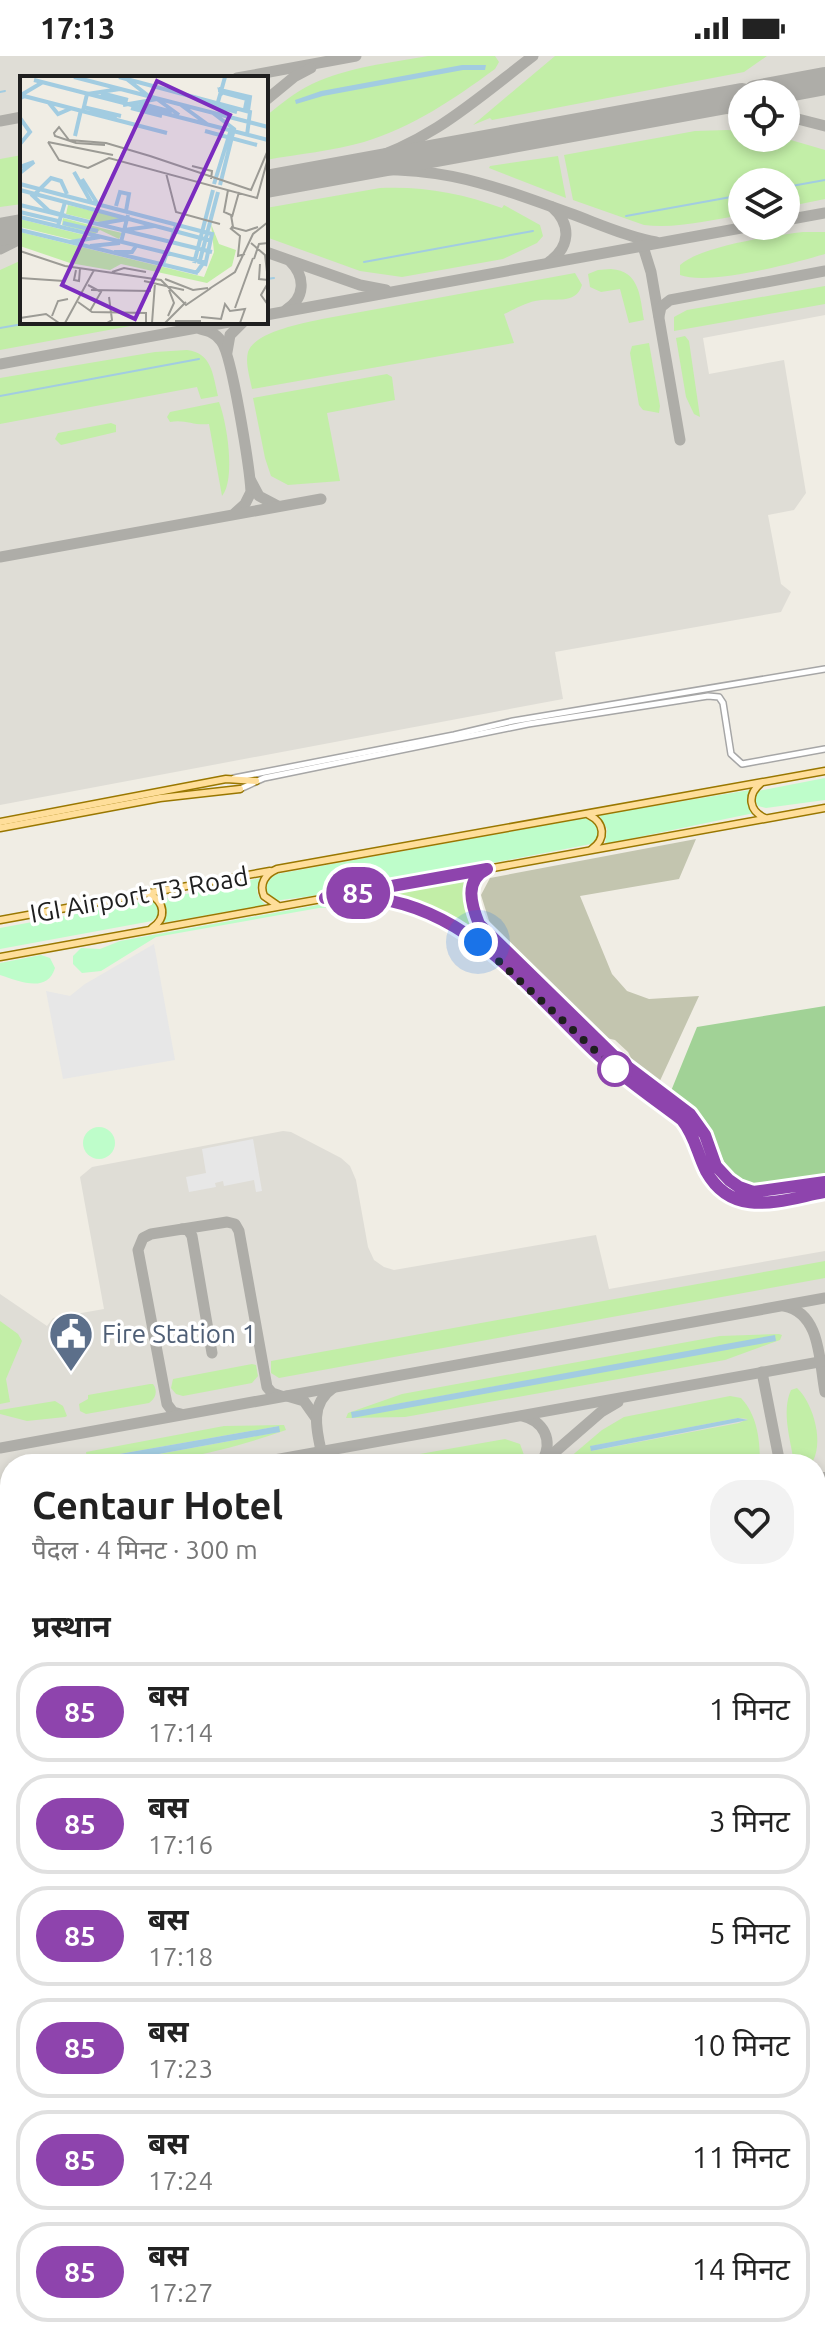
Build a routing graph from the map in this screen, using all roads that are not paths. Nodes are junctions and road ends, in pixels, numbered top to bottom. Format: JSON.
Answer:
{"nodes":[{"id":1,"x":825,"y":669,"type":"edge"},
{"id":2,"x":825,"y":749,"type":"edge"},
{"id":3,"x":825,"y":771,"type":"edge"},
{"id":4,"x":226,"y":779,"type":"junction"},
{"id":5,"x":256,"y":781,"type":"junction"},
{"id":6,"x":766,"y":782,"type":"junction"},
{"id":7,"x":240,"y":789,"type":"joint"},
{"id":8,"x":825,"y":808,"type":"edge"},
{"id":9,"x":581,"y":815,"type":"junction"},
{"id":10,"x":773,"y":818,"type":"junction"},
{"id":11,"x":0,"y":822,"type":"edge"},
{"id":12,"x":0,"y":828,"type":"edge"},
{"id":13,"x":588,"y":851,"type":"junction"},
{"id":14,"x":277,"y":869,"type":"junction"},
{"id":15,"x":487,"y":869,"type":"junction"},
{"id":16,"x":142,"y":894,"type":"junction"},
{"id":17,"x":325,"y":898,"type":"junction"},
{"id":18,"x":284,"y":905,"type":"junction"},
{"id":19,"x":0,"y":920,"type":"edge"},
{"id":20,"x":148,"y":930,"type":"junction"},
{"id":21,"x":0,"y":957,"type":"edge"},
{"id":22,"x":825,"y":1182,"type":"edge"},
{"id":23,"x":825,"y":1192,"type":"edge"}],
"edges":[{"from":1,"to":4,"type":"street"},
{"from":2,"to":5,"type":"street"},
{"from":3,"to":6,"type":"main road"},
{"from":4,"to":5,"type":"main road"},
{"from":4,"to":11,"type":"main road"},
{"from":5,"to":7,"type":"street"},
{"from":6,"to":9,"type":"main road"},
{"from":6,"to":10,"type":"main road"},
{"from":7,"to":12,"type":"main road"},
{"from":8,"to":10,"type":"main road"},
{"from":9,"to":13,"type":"main road"},
{"from":9,"to":14,"type":"main road","name":"IGI Airport T3 Road"},
{"from":10,"to":13,"type":"main road"},
{"from":13,"to":15,"type":"main road"},
{"from":14,"to":16,"type":"main road","name":"IGI Airport T3 Road"},
{"from":14,"to":18,"type":"main road"},
{"from":15,"to":17,"type":"main road"},
{"from":15,"to":22,"type":"main road"},
{"from":16,"to":19,"type":"main road","name":"IGI Airport T3 Road"},
{"from":16,"to":20,"type":"main road"},
{"from":17,"to":18,"type":"main road"},
{"from":17,"to":23,"type":"main road"},
{"from":18,"to":20,"type":"main road"},
{"from":20,"to":21,"type":"main road"}]}
